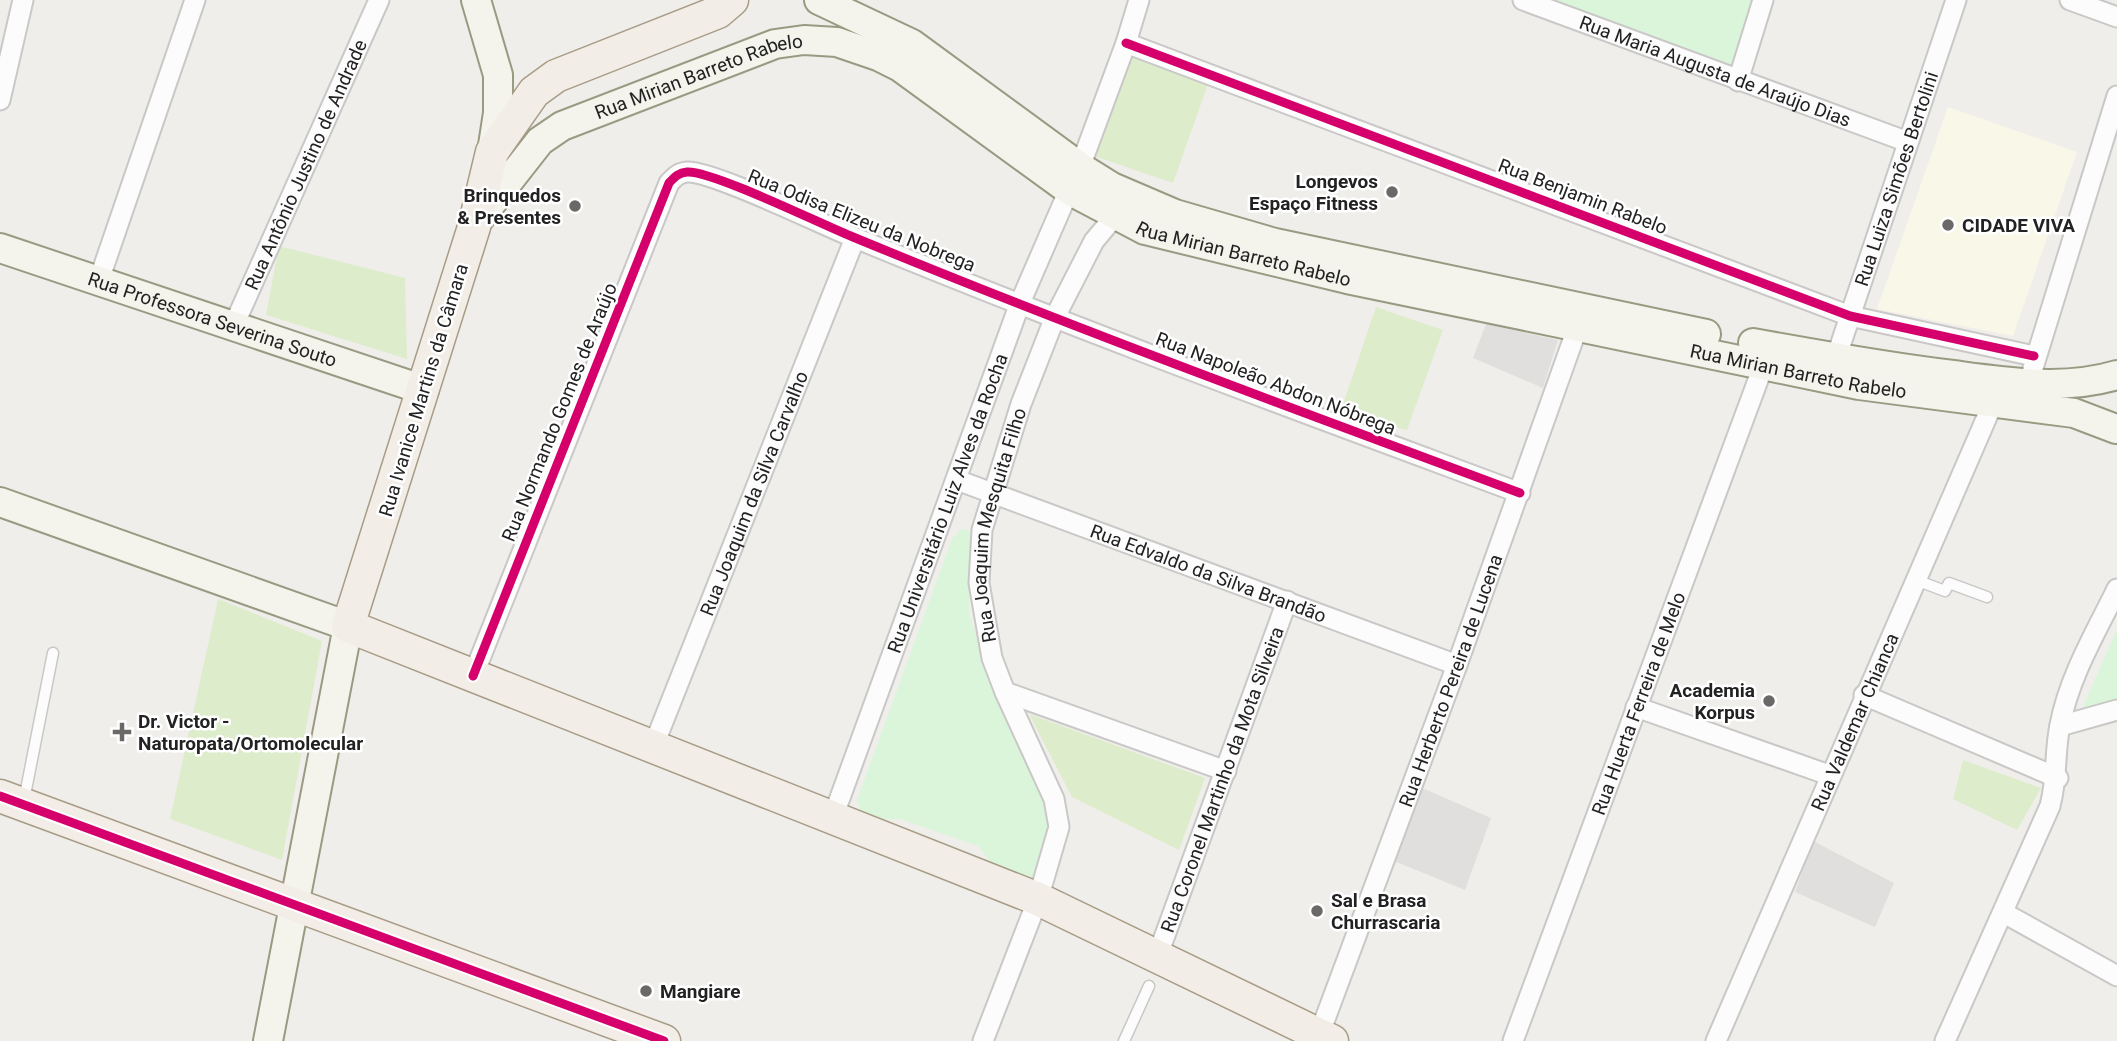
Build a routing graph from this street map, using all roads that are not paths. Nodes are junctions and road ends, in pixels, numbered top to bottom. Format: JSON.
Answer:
{"nodes":[{"id":1,"x":23,"y":0,"type":"edge"},
{"id":2,"x":195,"y":0,"type":"edge"},
{"id":3,"x":379,"y":0,"type":"edge"},
{"id":4,"x":476,"y":0,"type":"edge"},
{"id":5,"x":732,"y":0,"type":"edge"},
{"id":6,"x":820,"y":0,"type":"edge"},
{"id":7,"x":1139,"y":0,"type":"edge"},
{"id":8,"x":1523,"y":0,"type":"edge"},
{"id":9,"x":1763,"y":0,"type":"edge"},
{"id":10,"x":1956,"y":0,"type":"edge"},
{"id":11,"x":2070,"y":0,"type":"edge"},
{"id":12,"x":2117,"y":17,"type":"edge"},
{"id":13,"x":1126,"y":43,"type":"junction"},
{"id":14,"x":1738,"y":81,"type":"junction"},
{"id":15,"x":2117,"y":96,"type":"edge"},
{"id":16,"x":0,"y":100,"type":"edge"},
{"id":17,"x":1908,"y":142,"type":"junction"},
{"id":18,"x":492,"y":152,"type":"junction"},
{"id":19,"x":689,"y":172,"type":"joint"},
{"id":20,"x":1074,"y":179,"type":"junction"},
{"id":21,"x":1115,"y":216,"type":"junction"},
{"id":22,"x":474,"y":227,"type":"junction"},
{"id":23,"x":855,"y":238,"type":"junction"},
{"id":24,"x":0,"y":248,"type":"edge"},
{"id":25,"x":99,"y":280,"type":"junction"},
{"id":26,"x":1020,"y":303,"type":"junction"},
{"id":27,"x":1850,"y":316,"type":"junction"},
{"id":28,"x":1055,"y":317,"type":"junction"},
{"id":29,"x":1578,"y":326,"type":"junction"},
{"id":30,"x":233,"y":327,"type":"junction"},
{"id":31,"x":1836,"y":358,"type":"junction"},
{"id":32,"x":1764,"y":364,"type":"junction"},
{"id":33,"x":2033,"y":370,"type":"junction"},
{"id":34,"x":2117,"y":377,"type":"edge"},
{"id":35,"x":424,"y":390,"type":"junction"},
{"id":36,"x":1993,"y":403,"type":"junction"},
{"id":37,"x":2117,"y":429,"type":"edge"},
{"id":38,"x":957,"y":480,"type":"junction"},
{"id":39,"x":992,"y":492,"type":"junction"},
{"id":40,"x":1520,"y":493,"type":"junction"},
{"id":41,"x":0,"y":502,"type":"edge"},
{"id":42,"x":1916,"y":580,"type":"junction"},
{"id":43,"x":2117,"y":589,"type":"edge"},
{"id":44,"x":1987,"y":597,"type":"dead end"},
{"id":45,"x":1287,"y":601,"type":"junction"},
{"id":46,"x":348,"y":626,"type":"junction"},
{"id":47,"x":53,"y":653,"type":"dead end"},
{"id":48,"x":1457,"y":665,"type":"junction"},
{"id":49,"x":473,"y":677,"type":"junction"},
{"id":50,"x":1005,"y":692,"type":"junction"},
{"id":51,"x":1864,"y":695,"type":"junction"},
{"id":52,"x":1636,"y":707,"type":"junction"},
{"id":53,"x":2117,"y":710,"type":"edge"},
{"id":54,"x":2060,"y":726,"type":"junction"},
{"id":55,"x":653,"y":747,"type":"junction"},
{"id":56,"x":1226,"y":771,"type":"junction"},
{"id":57,"x":1829,"y":775,"type":"junction"},
{"id":58,"x":2058,"y":778,"type":"junction"},
{"id":59,"x":11,"y":800,"type":"edge"},
{"id":60,"x":833,"y":817,"type":"junction"},
{"id":61,"x":1038,"y":900,"type":"junction"},
{"id":62,"x":295,"y":904,"type":"junction"},
{"id":63,"x":2004,"y":913,"type":"junction"},
{"id":64,"x":1153,"y":972,"type":"junction"},
{"id":65,"x":2117,"y":976,"type":"edge"},
{"id":66,"x":1326,"y":1038,"type":"edge"},
{"id":67,"x":268,"y":1041,"type":"edge"},
{"id":68,"x":664,"y":1041,"type":"edge"},
{"id":69,"x":983,"y":1041,"type":"edge"},
{"id":70,"x":1124,"y":1041,"type":"edge"},
{"id":71,"x":1513,"y":1041,"type":"edge"},
{"id":72,"x":1716,"y":1041,"type":"edge"},
{"id":73,"x":1945,"y":1041,"type":"edge"}],
"edges":[{"from":1,"to":16,"type":"street"},
{"from":2,"to":25,"type":"street"},
{"from":3,"to":30,"type":"street","name":"Rua Antônio Justino de Andrade"},
{"from":4,"to":18,"type":"main road","name":"Rua Ivanice Martins da Câmara"},
{"from":5,"to":18,"type":"main road","name":"Rua Ivanice Martins da Câmara"},
{"from":6,"to":20,"type":"main road","name":"Rua Mirian Barreto Rabelo"},
{"from":7,"to":13,"type":"street","name":"Rua Universitário Luiz Alves da Rocha"},
{"from":8,"to":14,"type":"street","name":"Rua Maria Augusta de Araújo Dias"},
{"from":9,"to":14,"type":"street"},
{"from":10,"to":17,"type":"street","name":"Rua Luiza Simões Bertolini"},
{"from":11,"to":12,"type":"street"},
{"from":13,"to":20,"type":"street","name":"Rua Universitário Luiz Alves da Rocha"},
{"from":13,"to":27,"type":"street","name":"Rua Benjamin Rabelo"},
{"from":14,"to":17,"type":"street","name":"Rua Maria Augusta de Araújo Dias"},
{"from":15,"to":33,"type":"street"},
{"from":17,"to":27,"type":"street","name":"Rua Luiza Simões Bertolini"},
{"from":18,"to":22,"type":"main road","name":"Rua Ivanice Martins da Câmara"},
{"from":19,"to":23,"type":"street","name":"Rua Odisa Elizeu da Nobrega"},
{"from":19,"to":49,"type":"street","name":"Rua Normando Gomes de Araújo"},
{"from":20,"to":21,"type":"main road","name":"Rua Mirian Barreto Rabelo"},
{"from":20,"to":22,"type":"main road","name":"Rua Mirian Barreto Rabelo"},
{"from":20,"to":26,"type":"street","name":"Rua Universitário Luiz Alves da Rocha"},
{"from":20,"to":31,"type":"main road","name":"Rua Mirian Barreto Rabelo"},
{"from":21,"to":28,"type":"street","name":"Rua Joaquim Mesquita Filho"},
{"from":21,"to":29,"type":"main road","name":"Rua Mirian Barreto Rabelo"},
{"from":22,"to":35,"type":"main road","name":"Rua Ivanice Martins da Câmara"},
{"from":23,"to":26,"type":"street","name":"Rua Odisa Elizeu da Nobrega"},
{"from":23,"to":55,"type":"street","name":"Rua Joaquim da Silva Carvalho"},
{"from":24,"to":25,"type":"main road","name":"Rua Professora Severina Souto"},
{"from":25,"to":30,"type":"main road","name":"Rua Professora Severina Souto"},
{"from":26,"to":28,"type":"street","name":"Rua Napoleão Abdon Nóbrega"},
{"from":26,"to":38,"type":"street","name":"Rua Universitário Luiz Alves da Rocha"},
{"from":27,"to":31,"type":"street","name":"Rua Luiza Simões Bertolini"},
{"from":27,"to":33,"type":"street","name":"Rua Benjamin Rabelo"},
{"from":28,"to":39,"type":"street","name":"Rua Joaquim Mesquita Filho"},
{"from":28,"to":40,"type":"street","name":"Rua Napoleão Abdon Nóbrega"},
{"from":29,"to":32,"type":"main road","name":"Rua Mirian Barreto Rabelo"},
{"from":29,"to":40,"type":"street","name":"Rua Herberto Pereira de Lucena"},
{"from":30,"to":35,"type":"main road","name":"Rua Professora Severina Souto"},
{"from":31,"to":33,"type":"main road","name":"Rua Mirian Barreto Rabelo"},
{"from":32,"to":36,"type":"main road","name":"Rua Mirian Barreto Rabelo"},
{"from":32,"to":52,"type":"street","name":"Rua Huerta Ferreira de Melo"},
{"from":33,"to":34,"type":"main road","name":"Rua Mirian Barreto Rabelo"},
{"from":34,"to":37,"type":"main road"},
{"from":35,"to":46,"type":"main road","name":"Rua Ivanice Martins da Câmara"},
{"from":36,"to":37,"type":"main road","name":"Rua Mirian Barreto Rabelo"},
{"from":36,"to":42,"type":"street","name":"Rua Valdemar Chianca"},
{"from":38,"to":39,"type":"street","name":"Rua Edvaldo da Silva Brandão"},
{"from":38,"to":60,"type":"street","name":"Rua Universitário Luiz Alves da Rocha"},
{"from":39,"to":45,"type":"street","name":"Rua Edvaldo da Silva Brandão"},
{"from":39,"to":50,"type":"street","name":"Rua Joaquim Mesquita Filho"},
{"from":40,"to":48,"type":"street","name":"Rua Herberto Pereira de Lucena"},
{"from":41,"to":46,"type":"main road"},
{"from":42,"to":44,"type":"lane"},
{"from":42,"to":51,"type":"street","name":"Rua Valdemar Chianca"},
{"from":43,"to":54,"type":"street"},
{"from":45,"to":48,"type":"street","name":"Rua Edvaldo da Silva Brandão"},
{"from":45,"to":56,"type":"street","name":"Rua Coronel Martinho da Mota Silveira"},
{"from":46,"to":49,"type":"main road"},
{"from":46,"to":62,"type":"main road"},
{"from":47,"to":59,"type":"lane"},
{"from":48,"to":66,"type":"street","name":"Rua Herberto Pereira de Lucena"},
{"from":49,"to":55,"type":"main road"},
{"from":50,"to":56,"type":"street"},
{"from":50,"to":61,"type":"street","name":"Rua Joaquim Mesquita Filho"},
{"from":51,"to":57,"type":"street","name":"Rua Valdemar Chianca"},
{"from":51,"to":58,"type":"street"},
{"from":52,"to":57,"type":"street"},
{"from":52,"to":71,"type":"street","name":"Rua Huerta Ferreira de Melo"},
{"from":53,"to":54,"type":"street"},
{"from":54,"to":58,"type":"street"},
{"from":55,"to":60,"type":"main road"},
{"from":56,"to":64,"type":"street","name":"Rua Coronel Martinho da Mota Silveira"},
{"from":57,"to":72,"type":"street","name":"Rua Valdemar Chianca"},
{"from":58,"to":63,"type":"street"},
{"from":59,"to":62,"type":"main road"},
{"from":60,"to":61,"type":"main road"},
{"from":61,"to":64,"type":"main road"},
{"from":61,"to":69,"type":"street","name":"Rua Joaquim Mesquita Filho"},
{"from":62,"to":67,"type":"main road"},
{"from":62,"to":68,"type":"main road"},
{"from":63,"to":65,"type":"street"},
{"from":63,"to":73,"type":"street"},
{"from":64,"to":66,"type":"main road"},
{"from":64,"to":70,"type":"lane"}]}
